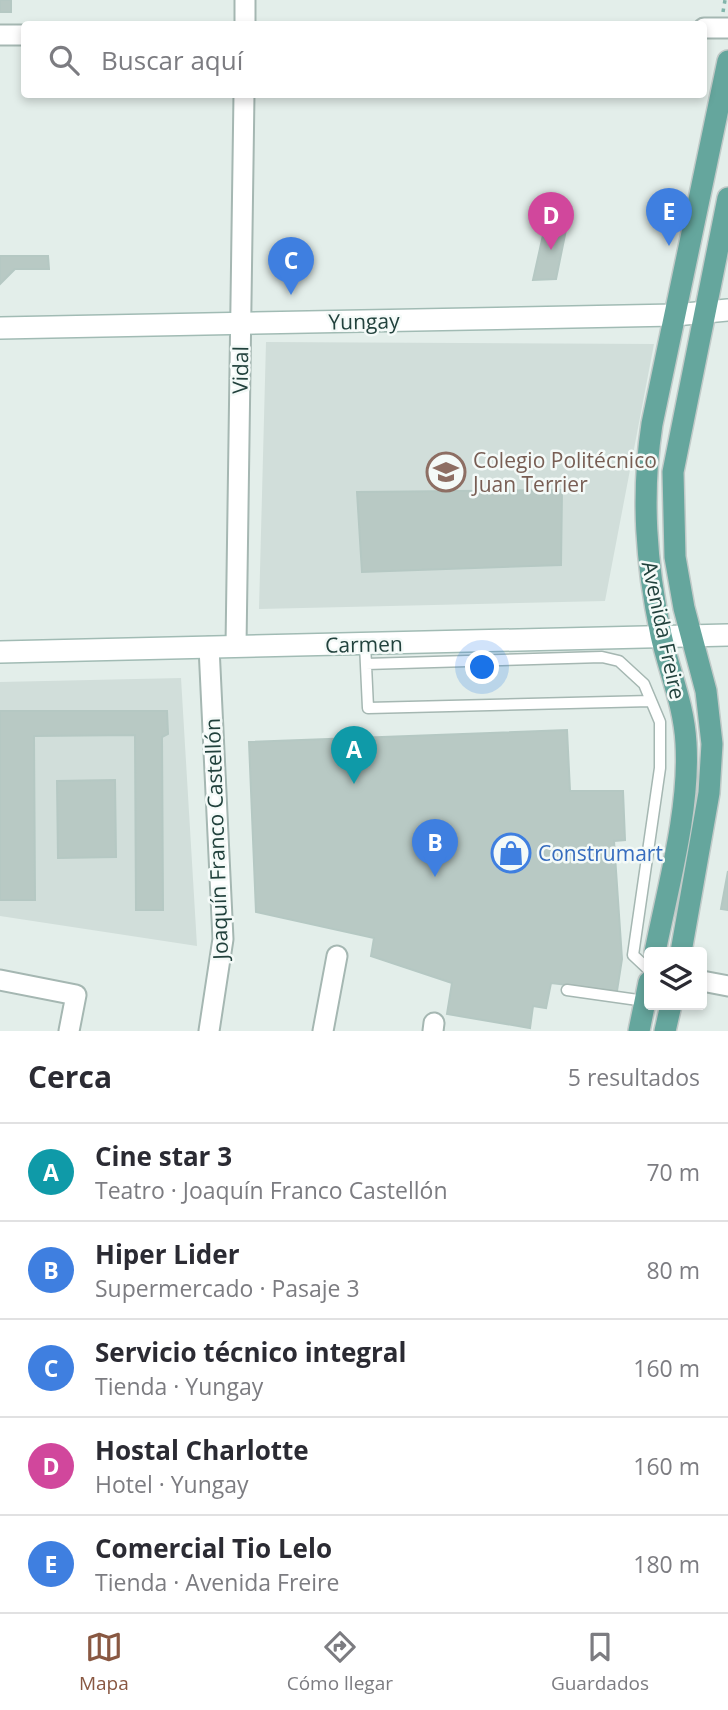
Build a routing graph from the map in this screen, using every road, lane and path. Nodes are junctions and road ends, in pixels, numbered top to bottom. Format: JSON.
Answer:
{"nodes":[{"id":1,"x":245,"y":0,"type":"edge"},
{"id":2,"x":245,"y":21,"type":"edge"},
{"id":3,"x":707,"y":28,"type":"edge"},
{"id":4,"x":728,"y":28,"type":"edge"},
{"id":5,"x":21,"y":34,"type":"edge"},
{"id":6,"x":0,"y":35,"type":"edge"},
{"id":7,"x":728,"y":61,"type":"edge"},
{"id":8,"x":244,"y":98,"type":"edge"},
{"id":9,"x":728,"y":198,"type":"edge"},
{"id":10,"x":705,"y":310,"type":"junction"},
{"id":11,"x":728,"y":310,"type":"edge"},
{"id":12,"x":675,"y":315,"type":"junction"},
{"id":13,"x":241,"y":324,"type":"junction"},
{"id":14,"x":0,"y":328,"type":"edge"},
{"id":15,"x":728,"y":635,"type":"edge"},
{"id":16,"x":661,"y":636,"type":"junction"},
{"id":17,"x":691,"y":636,"type":"junction"},
{"id":18,"x":236,"y":646,"type":"junction"},
{"id":19,"x":209,"y":647,"type":"junction"},
{"id":20,"x":0,"y":652,"type":"edge"},
{"id":21,"x":365,"y":654,"type":"junction"},
{"id":22,"x":651,"y":701,"type":"junction"},
{"id":23,"x":656,"y":947,"type":"edge"},
{"id":24,"x":682,"y":947,"type":"edge"},
{"id":25,"x":337,"y":956,"type":"dead end"},
{"id":26,"x":644,"y":965,"type":"edge"},
{"id":27,"x":0,"y":980,"type":"edge"},
{"id":28,"x":707,"y":982,"type":"edge"},
{"id":29,"x":728,"y":986,"type":"edge"},
{"id":30,"x":567,"y":990,"type":"dead end"},
{"id":31,"x":644,"y":992,"type":"edge"},
{"id":32,"x":644,"y":1007,"type":"edge"},
{"id":33,"x":670,"y":1010,"type":"edge"},
{"id":34,"x":69,"y":1031,"type":"edge"},
{"id":35,"x":209,"y":1031,"type":"edge"},
{"id":36,"x":323,"y":1031,"type":"edge"},
{"id":37,"x":639,"y":1031,"type":"edge"},
{"id":38,"x":665,"y":1031,"type":"edge"}],
"edges":[{"from":1,"to":2,"type":"street"},
{"from":3,"to":4,"type":"street"},
{"from":5,"to":6,"type":"street"},
{"from":7,"to":12,"type":"main road","name":"Avenida Freire"},
{"from":8,"to":13,"type":"street","name":"Vidal"},
{"from":9,"to":10,"type":"main road","name":"Avenida Freire"},
{"from":10,"to":11,"type":"street","name":"Yungay"},
{"from":10,"to":12,"type":"street","name":"Yungay"},
{"from":10,"to":17,"type":"main road","name":"Avenida Freire"},
{"from":12,"to":13,"type":"street","name":"Yungay"},
{"from":12,"to":16,"type":"main road","name":"Avenida Freire"},
{"from":13,"to":14,"type":"street","name":"Yungay"},
{"from":13,"to":18,"type":"street","name":"Vidal"},
{"from":15,"to":17,"type":"street","name":"Carmen"},
{"from":16,"to":17,"type":"street","name":"Carmen"},
{"from":16,"to":21,"type":"street","name":"Carmen"},
{"from":16,"to":23,"type":"main road","name":"Avenida Freire"},
{"from":17,"to":24,"type":"main road","name":"Avenida Freire"},
{"from":18,"to":19,"type":"street","name":"Carmen"},
{"from":18,"to":21,"type":"street","name":"Carmen"},
{"from":19,"to":20,"type":"street","name":"Carmen"},
{"from":19,"to":35,"type":"street","name":"Joaquín Franco Castellón"},
{"from":21,"to":22,"type":"lane"},
{"from":21,"to":22,"type":"lane"},
{"from":22,"to":26,"type":"lane"},
{"from":25,"to":36,"type":"street"},
{"from":27,"to":34,"type":"street"},
{"from":28,"to":29,"type":"street"},
{"from":30,"to":31,"type":"lane"},
{"from":32,"to":37,"type":"main road"},
{"from":33,"to":38,"type":"main road"}]}
